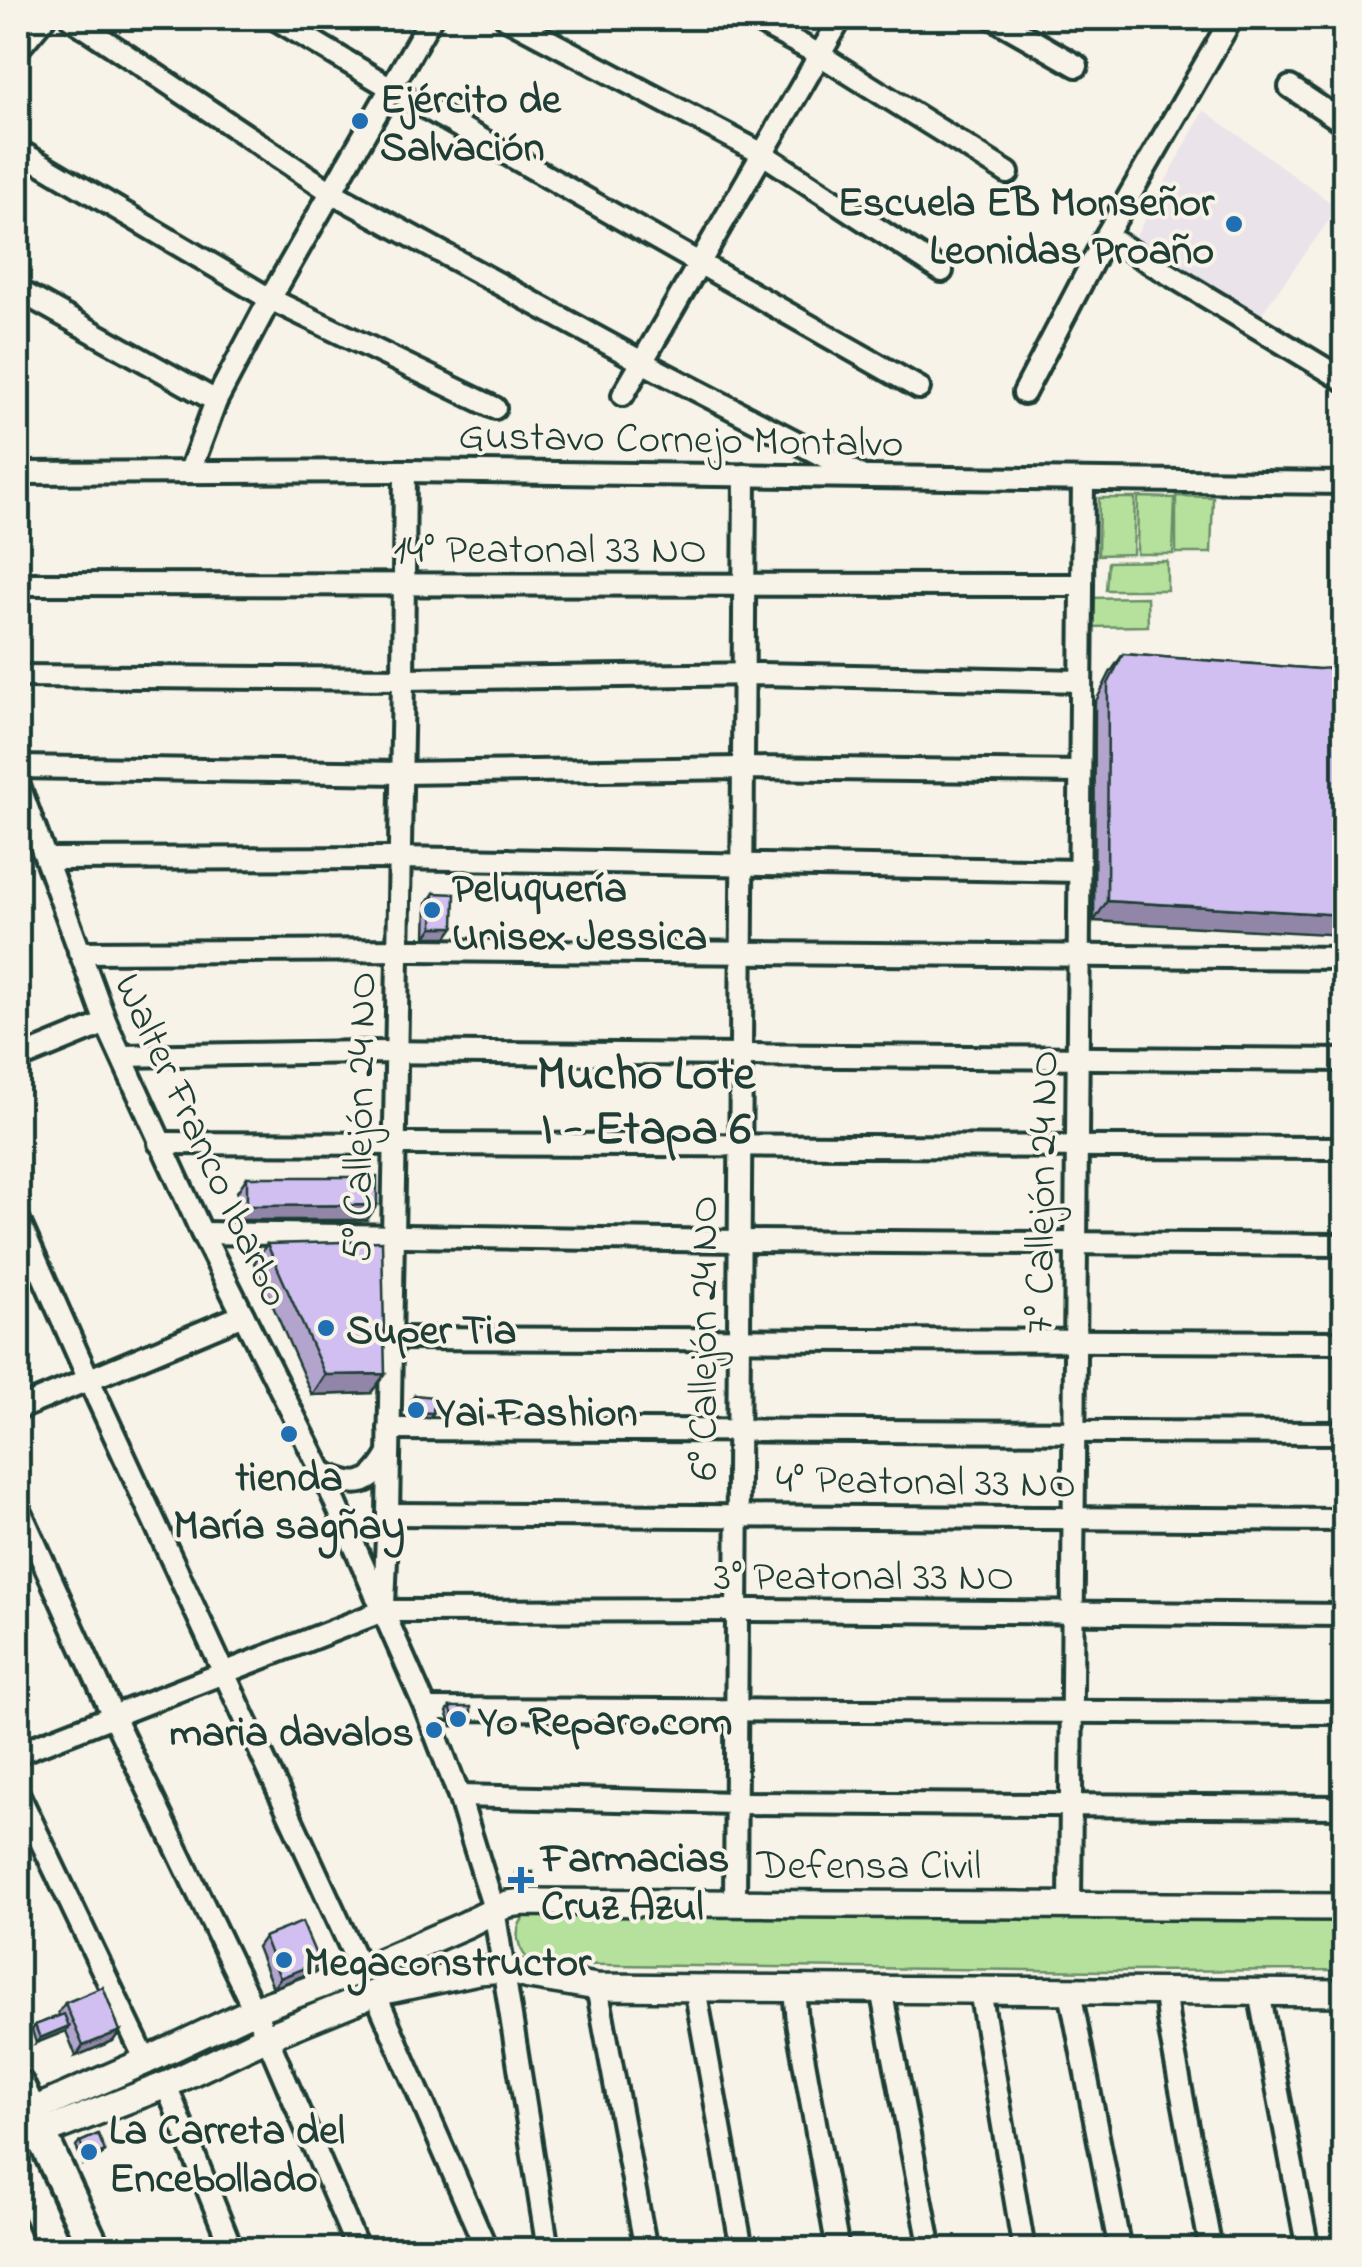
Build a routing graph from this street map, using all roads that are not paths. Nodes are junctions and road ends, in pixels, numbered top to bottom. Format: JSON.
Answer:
{"nodes":[{"id":1,"x":44,"y":18,"type":"edge"},
{"id":2,"x":72,"y":18,"type":"edge"},
{"id":3,"x":274,"y":18,"type":"edge"},
{"id":4,"x":431,"y":18,"type":"edge"},
{"id":5,"x":506,"y":18,"type":"edge"},
{"id":6,"x":751,"y":18,"type":"edge"},
{"id":7,"x":842,"y":18,"type":"edge"},
{"id":8,"x":993,"y":18,"type":"edge"},
{"id":9,"x":1232,"y":18,"type":"edge"},
{"id":10,"x":18,"y":49,"type":"edge"},
{"id":11,"x":820,"y":55,"type":"junction"},
{"id":12,"x":1078,"y":66,"type":"dead end"},
{"id":13,"x":1290,"y":87,"type":"dead end"},
{"id":14,"x":391,"y":88,"type":"junction"},
{"id":15,"x":1344,"y":123,"type":"edge"},
{"id":16,"x":18,"y":150,"type":"edge"},
{"id":17,"x":762,"y":154,"type":"junction"},
{"id":18,"x":1008,"y":174,"type":"dead end"},
{"id":19,"x":331,"y":192,"type":"junction"},
{"id":20,"x":1106,"y":236,"type":"junction"},
{"id":21,"x":700,"y":263,"type":"junction"},
{"id":22,"x":942,"y":270,"type":"dead end"},
{"id":23,"x":18,"y":290,"type":"edge"},
{"id":24,"x":270,"y":299,"type":"junction"},
{"id":25,"x":642,"y":362,"type":"junction"},
{"id":26,"x":1344,"y":380,"type":"edge"},
{"id":27,"x":920,"y":388,"type":"dead end"},
{"id":28,"x":1024,"y":392,"type":"dead end"},
{"id":29,"x":623,"y":395,"type":"dead end"},
{"id":30,"x":216,"y":401,"type":"junction"},
{"id":31,"x":495,"y":408,"type":"dead end"},
{"id":32,"x":190,"y":471,"type":"junction"},
{"id":33,"x":405,"y":471,"type":"junction"},
{"id":34,"x":18,"y":472,"type":"edge"},
{"id":35,"x":745,"y":476,"type":"junction"},
{"id":36,"x":864,"y":477,"type":"junction"},
{"id":37,"x":1083,"y":480,"type":"junction"},
{"id":38,"x":1344,"y":482,"type":"edge"},
{"id":39,"x":18,"y":584,"type":"edge"},
{"id":40,"x":403,"y":584,"type":"junction"},
{"id":41,"x":744,"y":585,"type":"junction"},
{"id":42,"x":1082,"y":586,"type":"junction"},
{"id":43,"x":744,"y":674,"type":"junction"},
{"id":44,"x":18,"y":676,"type":"edge"},
{"id":45,"x":403,"y":679,"type":"junction"},
{"id":46,"x":1081,"y":681,"type":"junction"},
{"id":47,"x":18,"y":767,"type":"edge"},
{"id":48,"x":743,"y":768,"type":"junction"},
{"id":49,"x":1080,"y":772,"type":"junction"},
{"id":50,"x":400,"y":773,"type":"junction"},
{"id":51,"x":18,"y":783,"type":"edge"},
{"id":52,"x":398,"y":858,"type":"junction"},
{"id":53,"x":46,"y":859,"type":"junction"},
{"id":54,"x":742,"y":865,"type":"junction"},
{"id":55,"x":1079,"y":872,"type":"junction"},
{"id":56,"x":397,"y":951,"type":"junction"},
{"id":57,"x":79,"y":952,"type":"junction"},
{"id":58,"x":742,"y":954,"type":"junction"},
{"id":59,"x":1078,"y":956,"type":"junction"},
{"id":60,"x":1344,"y":958,"type":"edge"},
{"id":61,"x":106,"y":1023,"type":"junction"},
{"id":62,"x":396,"y":1052,"type":"junction"},
{"id":63,"x":741,"y":1055,"type":"junction"},
{"id":64,"x":122,"y":1056,"type":"junction"},
{"id":65,"x":1078,"y":1058,"type":"junction"},
{"id":66,"x":18,"y":1059,"type":"edge"},
{"id":67,"x":1344,"y":1060,"type":"edge"},
{"id":68,"x":394,"y":1142,"type":"junction"},
{"id":69,"x":158,"y":1143,"type":"junction"},
{"id":70,"x":740,"y":1144,"type":"junction"},
{"id":71,"x":1077,"y":1147,"type":"junction"},
{"id":72,"x":1344,"y":1148,"type":"edge"},
{"id":73,"x":18,"y":1219,"type":"edge"},
{"id":74,"x":202,"y":1234,"type":"junction"},
{"id":75,"x":391,"y":1235,"type":"junction"},
{"id":76,"x":740,"y":1242,"type":"junction"},
{"id":77,"x":1076,"y":1244,"type":"junction"},
{"id":78,"x":1344,"y":1245,"type":"edge"},
{"id":79,"x":243,"y":1315,"type":"junction"},
{"id":80,"x":391,"y":1338,"type":"junction"},
{"id":81,"x":739,"y":1339,"type":"junction"},
{"id":82,"x":1075,"y":1341,"type":"junction"},
{"id":83,"x":1344,"y":1342,"type":"edge"},
{"id":84,"x":89,"y":1380,"type":"junction"},
{"id":85,"x":18,"y":1409,"type":"edge"},
{"id":86,"x":389,"y":1429,"type":"junction"},
{"id":87,"x":738,"y":1430,"type":"junction"},
{"id":88,"x":1074,"y":1432,"type":"junction"},
{"id":89,"x":1344,"y":1433,"type":"edge"},
{"id":90,"x":389,"y":1454,"type":"junction"},
{"id":91,"x":322,"y":1472,"type":"junction"},
{"id":92,"x":18,"y":1506,"type":"edge"},
{"id":93,"x":388,"y":1514,"type":"junction"},
{"id":94,"x":738,"y":1516,"type":"junction"},
{"id":95,"x":1073,"y":1518,"type":"junction"},
{"id":96,"x":1344,"y":1520,"type":"edge"},
{"id":97,"x":737,"y":1610,"type":"junction"},
{"id":98,"x":383,"y":1611,"type":"junction"},
{"id":99,"x":1072,"y":1613,"type":"junction"},
{"id":100,"x":1344,"y":1615,"type":"edge"},
{"id":101,"x":224,"y":1672,"type":"junction"},
{"id":102,"x":426,"y":1709,"type":"junction"},
{"id":103,"x":736,"y":1710,"type":"junction"},
{"id":104,"x":1072,"y":1712,"type":"junction"},
{"id":105,"x":1344,"y":1713,"type":"edge"},
{"id":106,"x":113,"y":1716,"type":"junction"},
{"id":107,"x":18,"y":1754,"type":"edge"},
{"id":108,"x":18,"y":1794,"type":"edge"},
{"id":109,"x":459,"y":1796,"type":"junction"},
{"id":110,"x":735,"y":1803,"type":"junction"},
{"id":111,"x":1070,"y":1805,"type":"junction"},
{"id":112,"x":1344,"y":1807,"type":"edge"},
{"id":113,"x":735,"y":1902,"type":"junction"},
{"id":114,"x":1070,"y":1904,"type":"junction"},
{"id":115,"x":1344,"y":1907,"type":"edge"},
{"id":116,"x":494,"y":1910,"type":"junction"},
{"id":117,"x":505,"y":1968,"type":"junction"},
{"id":118,"x":361,"y":1970,"type":"junction"},
{"id":119,"x":597,"y":1987,"type":"junction"},
{"id":120,"x":695,"y":1988,"type":"junction"},
{"id":121,"x":794,"y":1989,"type":"junction"},
{"id":122,"x":881,"y":1990,"type":"junction"},
{"id":123,"x":980,"y":1990,"type":"junction"},
{"id":124,"x":1070,"y":1991,"type":"junction"},
{"id":125,"x":1165,"y":1992,"type":"junction"},
{"id":126,"x":1259,"y":1992,"type":"junction"},
{"id":127,"x":375,"y":1993,"type":"junction"},
{"id":128,"x":1344,"y":1993,"type":"edge"},
{"id":129,"x":254,"y":2010,"type":"junction"},
{"id":130,"x":267,"y":2037,"type":"junction"},
{"id":131,"x":146,"y":2061,"type":"junction"},
{"id":132,"x":166,"y":2084,"type":"junction"},
{"id":133,"x":24,"y":2119,"type":"edge"},
{"id":134,"x":18,"y":2166,"type":"edge"},
{"id":135,"x":56,"y":2250,"type":"edge"},
{"id":136,"x":95,"y":2250,"type":"edge"},
{"id":137,"x":232,"y":2250,"type":"edge"},
{"id":138,"x":358,"y":2250,"type":"edge"},
{"id":139,"x":487,"y":2250,"type":"edge"},
{"id":140,"x":548,"y":2250,"type":"edge"},
{"id":141,"x":646,"y":2250,"type":"edge"},
{"id":142,"x":742,"y":2250,"type":"edge"},
{"id":143,"x":838,"y":2250,"type":"edge"},
{"id":144,"x":932,"y":2250,"type":"edge"},
{"id":145,"x":1024,"y":2250,"type":"edge"},
{"id":146,"x":1120,"y":2250,"type":"edge"},
{"id":147,"x":1211,"y":2250,"type":"edge"},
{"id":148,"x":1308,"y":2250,"type":"edge"}],
"edges":[{"from":1,"to":10,"type":"street"},
{"from":2,"to":19,"type":"street"},
{"from":3,"to":14,"type":"street"},
{"from":4,"to":14,"type":"street"},
{"from":5,"to":17,"type":"street"},
{"from":6,"to":11,"type":"street"},
{"from":7,"to":11,"type":"street"},
{"from":8,"to":12,"type":"street"},
{"from":9,"to":20,"type":"street"},
{"from":11,"to":17,"type":"street"},
{"from":11,"to":18,"type":"street"},
{"from":13,"to":15,"type":"street"},
{"from":14,"to":19,"type":"street"},
{"from":14,"to":21,"type":"street"},
{"from":16,"to":24,"type":"street"},
{"from":17,"to":21,"type":"street"},
{"from":17,"to":22,"type":"street"},
{"from":19,"to":24,"type":"street"},
{"from":19,"to":25,"type":"street"},
{"from":20,"to":26,"type":"street"},
{"from":20,"to":28,"type":"street"},
{"from":21,"to":25,"type":"street"},
{"from":21,"to":27,"type":"street"},
{"from":23,"to":30,"type":"street"},
{"from":24,"to":30,"type":"street"},
{"from":24,"to":31,"type":"street"},
{"from":25,"to":29,"type":"street"},
{"from":25,"to":36,"type":"street"},
{"from":30,"to":32,"type":"street"},
{"from":32,"to":33,"type":"street","name":"Gustavo Cornejo Montalvo"},
{"from":32,"to":34,"type":"street","name":"Gustavo Cornejo Montalvo"},
{"from":33,"to":35,"type":"street","name":"Gustavo Cornejo Montalvo"},
{"from":33,"to":40,"type":"street","name":"5° Callejón 24 NO"},
{"from":35,"to":36,"type":"street","name":"Gustavo Cornejo Montalvo"},
{"from":35,"to":41,"type":"street","name":"6° Callejón 24 NO"},
{"from":36,"to":37,"type":"street","name":"Gustavo Cornejo Montalvo"},
{"from":37,"to":38,"type":"street","name":"Gustavo Cornejo Montalvo"},
{"from":37,"to":42,"type":"street","name":"7° Callejón 24 NO"},
{"from":39,"to":40,"type":"street","name":"14° Peatonal 33 NO"},
{"from":40,"to":41,"type":"street","name":"14° Peatonal 33 NO"},
{"from":40,"to":45,"type":"street","name":"5° Callejón 24 NO"},
{"from":41,"to":42,"type":"street","name":"14° Peatonal 33 NO"},
{"from":41,"to":43,"type":"street","name":"6° Callejón 24 NO"},
{"from":42,"to":46,"type":"street","name":"7° Callejón 24 NO"},
{"from":43,"to":45,"type":"street"},
{"from":43,"to":46,"type":"street"},
{"from":43,"to":48,"type":"street","name":"6° Callejón 24 NO"},
{"from":44,"to":45,"type":"street"},
{"from":45,"to":50,"type":"street","name":"5° Callejón 24 NO"},
{"from":46,"to":49,"type":"street","name":"7° Callejón 24 NO"},
{"from":47,"to":50,"type":"street"},
{"from":48,"to":49,"type":"street"},
{"from":48,"to":50,"type":"street"},
{"from":48,"to":54,"type":"street","name":"6° Callejón 24 NO"},
{"from":49,"to":55,"type":"street","name":"7° Callejón 24 NO"},
{"from":50,"to":52,"type":"street","name":"5° Callejón 24 NO"},
{"from":51,"to":53,"type":"street","name":"Walter Franco Ibarbo"},
{"from":52,"to":53,"type":"street"},
{"from":52,"to":54,"type":"street"},
{"from":52,"to":56,"type":"street","name":"5° Callejón 24 NO"},
{"from":53,"to":57,"type":"street","name":"Walter Franco Ibarbo"},
{"from":54,"to":55,"type":"street"},
{"from":54,"to":58,"type":"street","name":"6° Callejón 24 NO"},
{"from":55,"to":59,"type":"street","name":"7° Callejón 24 NO"},
{"from":56,"to":57,"type":"street"},
{"from":56,"to":58,"type":"street"},
{"from":56,"to":62,"type":"street","name":"5° Callejón 24 NO"},
{"from":57,"to":61,"type":"street","name":"Walter Franco Ibarbo"},
{"from":58,"to":59,"type":"street"},
{"from":58,"to":63,"type":"street","name":"6° Callejón 24 NO"},
{"from":59,"to":60,"type":"street"},
{"from":59,"to":65,"type":"street","name":"7° Callejón 24 NO"},
{"from":61,"to":64,"type":"street","name":"Walter Franco Ibarbo"},
{"from":61,"to":66,"type":"street"},
{"from":62,"to":63,"type":"street"},
{"from":62,"to":64,"type":"street"},
{"from":62,"to":68,"type":"street","name":"5° Callejón 24 NO"},
{"from":63,"to":65,"type":"street"},
{"from":63,"to":70,"type":"street","name":"6° Callejón 24 NO"},
{"from":64,"to":69,"type":"street","name":"Walter Franco Ibarbo"},
{"from":65,"to":67,"type":"street"},
{"from":65,"to":71,"type":"street","name":"7° Callejón 24 NO"},
{"from":68,"to":69,"type":"street"},
{"from":68,"to":70,"type":"street"},
{"from":68,"to":75,"type":"street","name":"5° Callejón 24 NO"},
{"from":69,"to":74,"type":"street","name":"Walter Franco Ibarbo"},
{"from":70,"to":71,"type":"street"},
{"from":70,"to":76,"type":"street","name":"6° Callejón 24 NO"},
{"from":71,"to":72,"type":"street"},
{"from":71,"to":77,"type":"street","name":"7° Callejón 24 NO"},
{"from":73,"to":84,"type":"street"},
{"from":74,"to":75,"type":"street"},
{"from":74,"to":79,"type":"street","name":"Walter Franco Ibarbo"},
{"from":75,"to":76,"type":"street"},
{"from":75,"to":80,"type":"street","name":"5° Callejón 24 NO"},
{"from":76,"to":77,"type":"street"},
{"from":76,"to":81,"type":"street","name":"6° Callejón 24 NO"},
{"from":77,"to":78,"type":"street"},
{"from":77,"to":82,"type":"street","name":"7° Callejón 24 NO"},
{"from":79,"to":84,"type":"street"},
{"from":79,"to":91,"type":"street","name":"Walter Franco Ibarbo"},
{"from":80,"to":81,"type":"street"},
{"from":80,"to":86,"type":"street","name":"5° Callejón 24 NO"},
{"from":81,"to":82,"type":"street"},
{"from":81,"to":87,"type":"street","name":"6° Callejón 24 NO"},
{"from":82,"to":83,"type":"street"},
{"from":82,"to":88,"type":"street","name":"7° Callejón 24 NO"},
{"from":84,"to":85,"type":"street"},
{"from":84,"to":101,"type":"street"},
{"from":86,"to":87,"type":"street"},
{"from":86,"to":90,"type":"street","name":"5° Callejón 24 NO"},
{"from":87,"to":88,"type":"street"},
{"from":87,"to":94,"type":"street","name":"6° Callejón 24 NO"},
{"from":88,"to":89,"type":"street"},
{"from":88,"to":95,"type":"street","name":"7° Callejón 24 NO"},
{"from":90,"to":91,"type":"street"},
{"from":90,"to":93,"type":"street","name":"5° Callejón 24 NO"},
{"from":91,"to":98,"type":"street","name":"Walter Franco Ibarbo"},
{"from":92,"to":106,"type":"street"},
{"from":93,"to":94,"type":"street","name":"4° Peatonal 33 NO"},
{"from":93,"to":98,"type":"street","name":"5° Callejón 24 NO"},
{"from":94,"to":95,"type":"street","name":"4° Peatonal 33 NO"},
{"from":94,"to":97,"type":"street","name":"6° Callejón 24 NO"},
{"from":95,"to":96,"type":"street","name":"4° Peatonal 33 NO"},
{"from":95,"to":99,"type":"street","name":"7° Callejón 24 NO"},
{"from":97,"to":98,"type":"street","name":"3° Peatonal 33 NO"},
{"from":97,"to":99,"type":"street","name":"3° Peatonal 33 NO"},
{"from":97,"to":103,"type":"street","name":"6° Callejón 24 NO"},
{"from":98,"to":101,"type":"street"},
{"from":98,"to":102,"type":"street","name":"Walter Franco Ibarbo"},
{"from":99,"to":100,"type":"street","name":"3° Peatonal 33 NO"},
{"from":99,"to":104,"type":"street","name":"7° Callejón 24 NO"},
{"from":101,"to":106,"type":"street"},
{"from":101,"to":118,"type":"street"},
{"from":102,"to":103,"type":"street"},
{"from":102,"to":109,"type":"street","name":"Walter Franco Ibarbo"},
{"from":103,"to":104,"type":"street"},
{"from":103,"to":110,"type":"street","name":"6° Callejón 24 NO"},
{"from":104,"to":105,"type":"street"},
{"from":104,"to":111,"type":"street","name":"7° Callejón 24 NO"},
{"from":106,"to":107,"type":"street"},
{"from":106,"to":129,"type":"street"},
{"from":108,"to":131,"type":"street"},
{"from":109,"to":110,"type":"street"},
{"from":109,"to":116,"type":"street","name":"Walter Franco Ibarbo"},
{"from":110,"to":111,"type":"street"},
{"from":110,"to":113,"type":"street","name":"6° Callejón 24 NO"},
{"from":111,"to":112,"type":"street"},
{"from":111,"to":114,"type":"street","name":"7° Callejón 24 NO"},
{"from":113,"to":114,"type":"street","name":"Defensa Civil"},
{"from":113,"to":116,"type":"street","name":"Defensa Civil"},
{"from":114,"to":115,"type":"street","name":"Defensa Civil"},
{"from":116,"to":117,"type":"street","name":"Walter Franco Ibarbo"},
{"from":116,"to":118,"type":"street","name":"Defensa Civil"},
{"from":117,"to":119,"type":"street"},
{"from":117,"to":127,"type":"street"},
{"from":117,"to":140,"type":"street","name":"Walter Franco Ibarbo"},
{"from":118,"to":129,"type":"street","name":"Defensa Civil"},
{"from":119,"to":120,"type":"street"},
{"from":119,"to":141,"type":"street"},
{"from":120,"to":121,"type":"street"},
{"from":120,"to":142,"type":"street"},
{"from":121,"to":122,"type":"street"},
{"from":121,"to":143,"type":"street"},
{"from":122,"to":123,"type":"street"},
{"from":122,"to":144,"type":"street"},
{"from":123,"to":124,"type":"street"},
{"from":123,"to":145,"type":"street"},
{"from":124,"to":125,"type":"street"},
{"from":124,"to":146,"type":"street"},
{"from":125,"to":126,"type":"street"},
{"from":125,"to":147,"type":"street"},
{"from":126,"to":128,"type":"street"},
{"from":126,"to":148,"type":"street"},
{"from":127,"to":130,"type":"street"},
{"from":127,"to":139,"type":"street"},
{"from":129,"to":130,"type":"street"},
{"from":129,"to":131,"type":"street","name":"Defensa Civil"},
{"from":130,"to":132,"type":"street"},
{"from":130,"to":138,"type":"street"},
{"from":131,"to":133,"type":"street","name":"Defensa Civil"},
{"from":132,"to":133,"type":"street"},
{"from":132,"to":137,"type":"street"},
{"from":133,"to":136,"type":"main road"},
{"from":134,"to":135,"type":"main road"}]}
